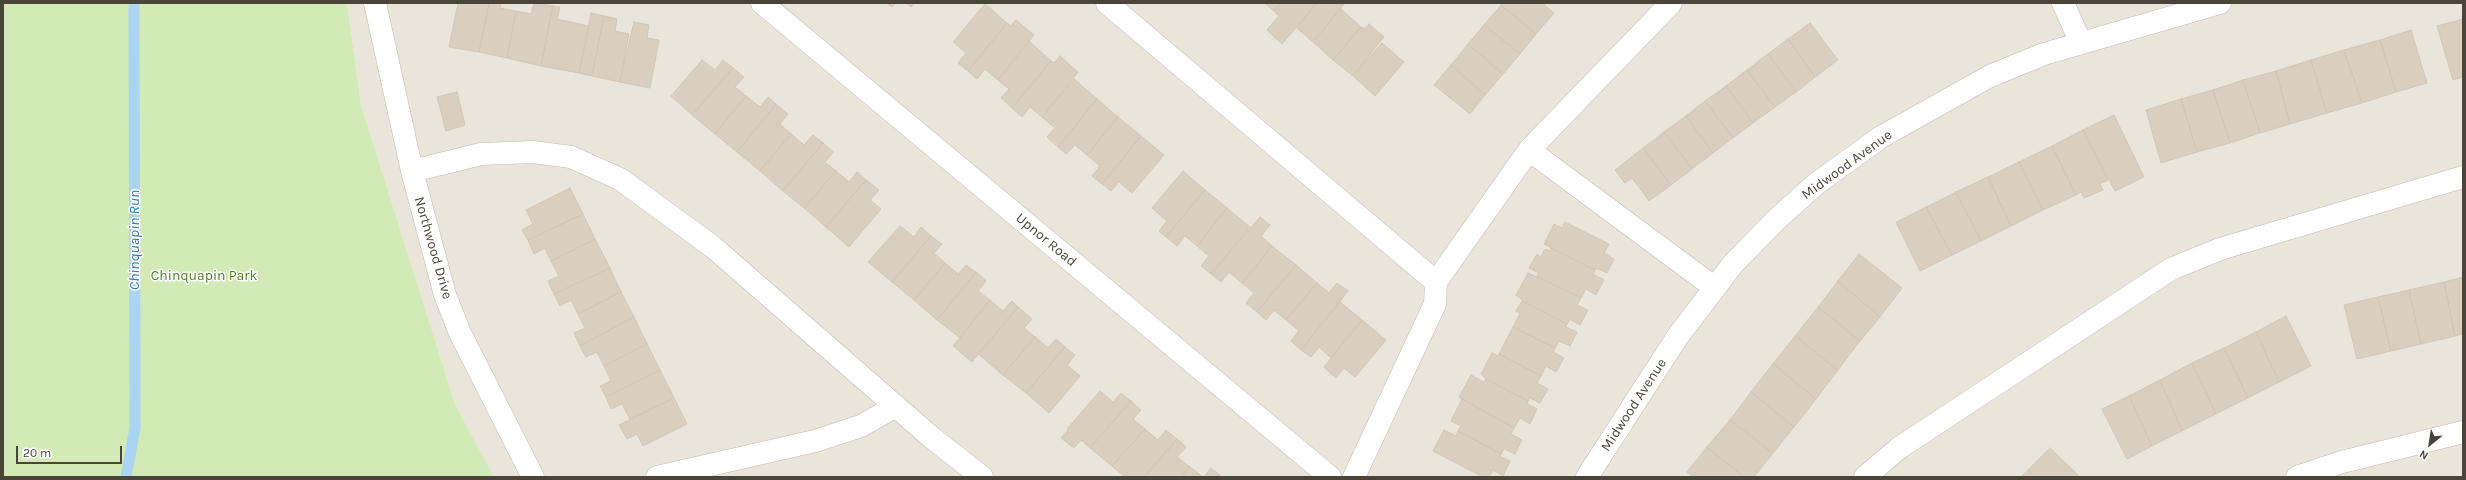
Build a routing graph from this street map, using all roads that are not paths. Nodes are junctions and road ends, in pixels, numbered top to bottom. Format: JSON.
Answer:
{"nodes":[{"id":1,"x":375,"y":3,"type":"edge"},
{"id":2,"x":762,"y":3,"type":"edge"},
{"id":3,"x":1107,"y":3,"type":"edge"},
{"id":4,"x":1671,"y":3,"type":"edge"},
{"id":5,"x":2063,"y":3,"type":"edge"},
{"id":6,"x":2220,"y":3,"type":"edge"},
{"id":7,"x":2080,"y":43,"type":"junction"},
{"id":8,"x":1529,"y":150,"type":"junction"},
{"id":9,"x":412,"y":171,"type":"junction"},
{"id":10,"x":2463,"y":176,"type":"edge"},
{"id":11,"x":1436,"y":282,"type":"junction"},
{"id":12,"x":1715,"y":288,"type":"junction"},
{"id":13,"x":896,"y":406,"type":"junction"},
{"id":14,"x":2463,"y":432,"type":"edge"},
{"id":15,"x":533,"y":477,"type":"edge"},
{"id":16,"x":657,"y":477,"type":"edge"},
{"id":17,"x":982,"y":477,"type":"edge"},
{"id":18,"x":1330,"y":477,"type":"edge"},
{"id":19,"x":1354,"y":477,"type":"edge"},
{"id":20,"x":1587,"y":477,"type":"edge"},
{"id":21,"x":1865,"y":477,"type":"edge"},
{"id":22,"x":2297,"y":477,"type":"edge"}],
"edges":[{"from":1,"to":9,"type":"street","name":"Northwood Drive"},
{"from":2,"to":18,"type":"street","name":"Upnor Road"},
{"from":3,"to":11,"type":"street"},
{"from":4,"to":8,"type":"street"},
{"from":5,"to":7,"type":"street"},
{"from":6,"to":7,"type":"street","name":"Midwood Avenue"},
{"from":7,"to":12,"type":"street","name":"Midwood Avenue"},
{"from":8,"to":11,"type":"street"},
{"from":8,"to":12,"type":"street"},
{"from":9,"to":13,"type":"street"},
{"from":9,"to":15,"type":"street","name":"Northwood Drive"},
{"from":10,"to":21,"type":"street"},
{"from":11,"to":19,"type":"street"},
{"from":12,"to":20,"type":"street","name":"Midwood Avenue"},
{"from":13,"to":16,"type":"street"},
{"from":13,"to":17,"type":"street"},
{"from":14,"to":22,"type":"street"}]}
